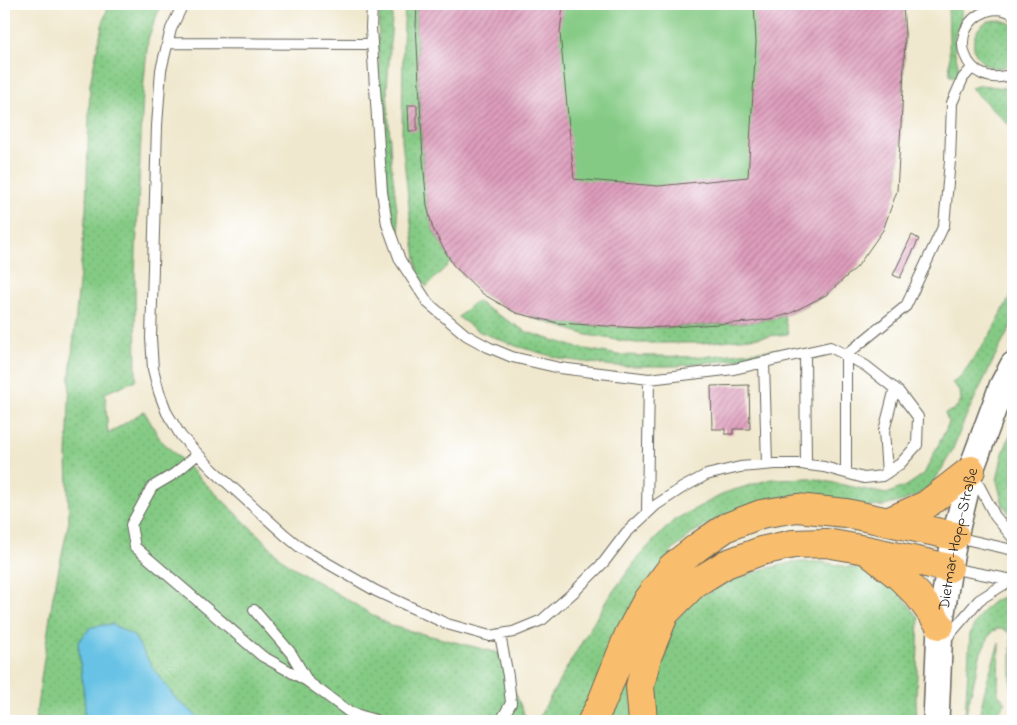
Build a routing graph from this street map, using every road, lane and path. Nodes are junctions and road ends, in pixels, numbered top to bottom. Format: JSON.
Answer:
{"nodes":[{"id":1,"x":182,"y":4,"type":"edge"},
{"id":2,"x":372,"y":4,"type":"edge"},
{"id":3,"x":974,"y":4,"type":"edge"},
{"id":4,"x":979,"y":14,"type":"junction"},
{"id":5,"x":1013,"y":14,"type":"edge"},
{"id":6,"x":168,"y":43,"type":"junction"},
{"id":7,"x":372,"y":44,"type":"junction"},
{"id":8,"x":972,"y":68,"type":"junction"},
{"id":9,"x":1013,"y":74,"type":"edge"},
{"id":10,"x":805,"y":353,"type":"junction"},
{"id":11,"x":846,"y":355,"type":"junction"},
{"id":12,"x":764,"y":362,"type":"junction"},
{"id":13,"x":1013,"y":365,"type":"edge"},
{"id":14,"x":649,"y":379,"type":"junction"},
{"id":15,"x":895,"y":388,"type":"junction"},
{"id":16,"x":198,"y":454,"type":"junction"},
{"id":17,"x":767,"y":464,"type":"junction"},
{"id":18,"x":806,"y":464,"type":"junction"},
{"id":19,"x":971,"y":470,"type":"junction"},
{"id":20,"x":846,"y":473,"type":"junction"},
{"id":21,"x":887,"y":473,"type":"junction"},
{"id":22,"x":647,"y":513,"type":"junction"},
{"id":23,"x":887,"y":522,"type":"junction"},
{"id":24,"x":955,"y":536,"type":"junction"},
{"id":25,"x":1013,"y":538,"type":"edge"},
{"id":26,"x":866,"y":550,"type":"junction"},
{"id":27,"x":1013,"y":550,"type":"edge"},
{"id":28,"x":948,"y":568,"type":"junction"},
{"id":29,"x":1012,"y":580,"type":"edge"},
{"id":30,"x":254,"y":610,"type":"dead end"},
{"id":31,"x":500,"y":634,"type":"junction"},
{"id":32,"x":939,"y":636,"type":"junction"},
{"id":33,"x":307,"y":681,"type":"junction"},
{"id":34,"x":378,"y":721,"type":"edge"},
{"id":35,"x":497,"y":721,"type":"edge"},
{"id":36,"x":592,"y":721,"type":"edge"},
{"id":37,"x":643,"y":721,"type":"edge"},
{"id":38,"x":936,"y":721,"type":"edge"}],
"edges":[{"from":1,"to":6,"type":"lane"},
{"from":2,"to":7,"type":"lane"},
{"from":3,"to":4,"type":"lane"},
{"from":4,"to":5,"type":"lane"},
{"from":4,"to":8,"type":"lane"},
{"from":6,"to":7,"type":"lane"},
{"from":6,"to":16,"type":"lane"},
{"from":7,"to":14,"type":"lane"},
{"from":8,"to":9,"type":"lane"},
{"from":8,"to":11,"type":"lane"},
{"from":10,"to":11,"type":"lane"},
{"from":10,"to":12,"type":"lane"},
{"from":10,"to":18,"type":"lane"},
{"from":11,"to":15,"type":"lane"},
{"from":11,"to":20,"type":"lane"},
{"from":12,"to":14,"type":"lane"},
{"from":12,"to":17,"type":"lane"},
{"from":13,"to":19,"type":"street","name":"Dietmar-Hopp-Straße"},
{"from":14,"to":22,"type":"lane"},
{"from":15,"to":21,"type":"lane"},
{"from":15,"to":21,"type":"lane"},
{"from":16,"to":31,"type":"lane"},
{"from":16,"to":33,"type":"lane"},
{"from":17,"to":18,"type":"lane"},
{"from":17,"to":22,"type":"lane"},
{"from":18,"to":20,"type":"lane"},
{"from":19,"to":23,"type":"highway"},
{"from":19,"to":24,"type":"street","name":"Dietmar-Hopp-Straße"},
{"from":19,"to":25,"type":"lane"},
{"from":20,"to":21,"type":"lane"},
{"from":22,"to":31,"type":"lane"},
{"from":23,"to":24,"type":"highway"},
{"from":23,"to":36,"type":"highway"},
{"from":24,"to":27,"type":"lane"},
{"from":24,"to":28,"type":"street","name":"Dietmar-Hopp-Straße"},
{"from":26,"to":28,"type":"highway"},
{"from":26,"to":32,"type":"highway"},
{"from":26,"to":37,"type":"highway"},
{"from":28,"to":29,"type":"lane"},
{"from":28,"to":32,"type":"street","name":"Dietmar-Hopp-Straße"},
{"from":29,"to":32,"type":"lane"},
{"from":30,"to":33,"type":"lane"},
{"from":31,"to":35,"type":"lane"},
{"from":32,"to":38,"type":"street","name":"Dietmar-Hopp-Straße"},
{"from":33,"to":34,"type":"lane"}]}
